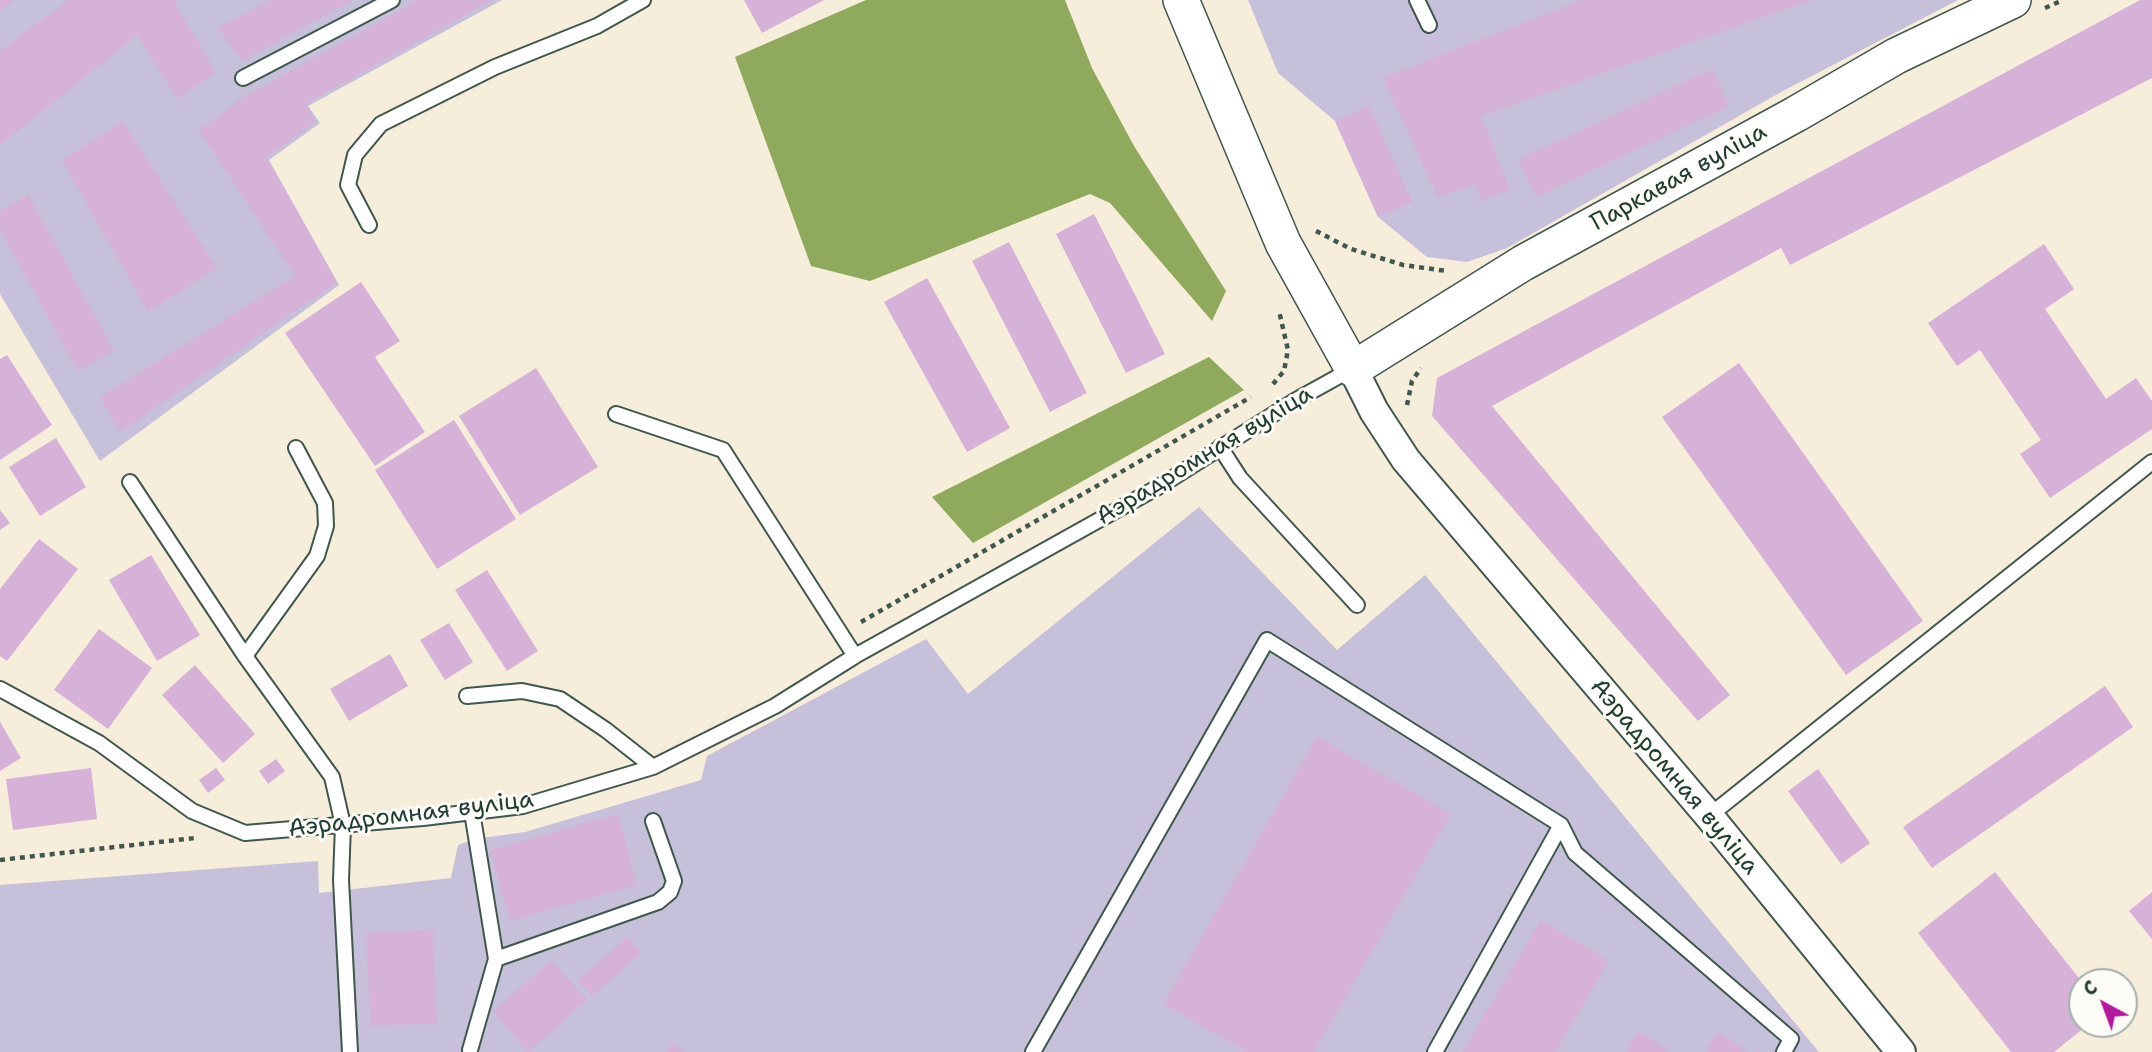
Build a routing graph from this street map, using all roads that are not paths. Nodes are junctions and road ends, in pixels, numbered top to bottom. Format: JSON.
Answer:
{"nodes":[{"id":1,"x":392,"y":0,"type":"edge"},
{"id":2,"x":643,"y":0,"type":"edge"},
{"id":3,"x":1181,"y":0,"type":"edge"},
{"id":4,"x":1417,"y":0,"type":"edge"},
{"id":5,"x":2027,"y":5,"type":"edge"},
{"id":6,"x":1429,"y":25,"type":"dead end"},
{"id":7,"x":243,"y":78,"type":"dead end"},
{"id":8,"x":369,"y":225,"type":"dead end"},
{"id":9,"x":1353,"y":369,"type":"junction"},
{"id":10,"x":616,"y":414,"type":"dead end"},
{"id":11,"x":1220,"y":447,"type":"junction"},
{"id":12,"x":296,"y":448,"type":"dead end"},
{"id":13,"x":2152,"y":462,"type":"edge"},
{"id":14,"x":130,"y":482,"type":"dead end"},
{"id":15,"x":1357,"y":605,"type":"dead end"},
{"id":16,"x":245,"y":656,"type":"junction"},
{"id":17,"x":855,"y":656,"type":"junction"},
{"id":18,"x":0,"y":689,"type":"edge"},
{"id":19,"x":467,"y":696,"type":"dead end"},
{"id":20,"x":653,"y":767,"type":"junction"},
{"id":21,"x":472,"y":812,"type":"junction"},
{"id":22,"x":1709,"y":817,"type":"junction"},
{"id":23,"x":653,"y":821,"type":"dead end"},
{"id":24,"x":343,"y":825,"type":"junction"},
{"id":25,"x":1561,"y":825,"type":"junction"},
{"id":26,"x":496,"y":959,"type":"junction"},
{"id":27,"x":470,"y":1050,"type":"dead end"},
{"id":28,"x":350,"y":1052,"type":"edge"},
{"id":29,"x":1033,"y":1052,"type":"edge"},
{"id":30,"x":1435,"y":1052,"type":"edge"},
{"id":31,"x":1784,"y":1052,"type":"edge"},
{"id":32,"x":1900,"y":1052,"type":"edge"}],
"edges":[{"from":1,"to":7,"type":"lane"},
{"from":2,"to":8,"type":"lane"},
{"from":3,"to":9,"type":"street"},
{"from":4,"to":6,"type":"lane"},
{"from":5,"to":9,"type":"street","name":"Паркавая вуліца"},
{"from":9,"to":11,"type":"lane","name":"Аэрадромная вуліца"},
{"from":9,"to":22,"type":"street","name":"Аэрадромная вуліца"},
{"from":10,"to":17,"type":"lane"},
{"from":11,"to":15,"type":"lane"},
{"from":11,"to":17,"type":"lane","name":"Аэрадромная вуліца"},
{"from":12,"to":16,"type":"lane"},
{"from":13,"to":22,"type":"lane"},
{"from":14,"to":16,"type":"lane"},
{"from":16,"to":24,"type":"lane"},
{"from":17,"to":20,"type":"lane","name":"Аэрадромная вуліца"},
{"from":18,"to":24,"type":"lane","name":"Аэрадромная вуліца"},
{"from":19,"to":20,"type":"lane"},
{"from":20,"to":21,"type":"lane","name":"Аэрадромная вуліца"},
{"from":21,"to":24,"type":"lane","name":"Аэрадромная вуліца"},
{"from":21,"to":26,"type":"lane"},
{"from":22,"to":32,"type":"street","name":"Аэрадромная вуліца"},
{"from":23,"to":26,"type":"lane"},
{"from":24,"to":28,"type":"lane"},
{"from":25,"to":29,"type":"lane"},
{"from":25,"to":30,"type":"lane"},
{"from":25,"to":31,"type":"lane"},
{"from":26,"to":27,"type":"lane"}]}
